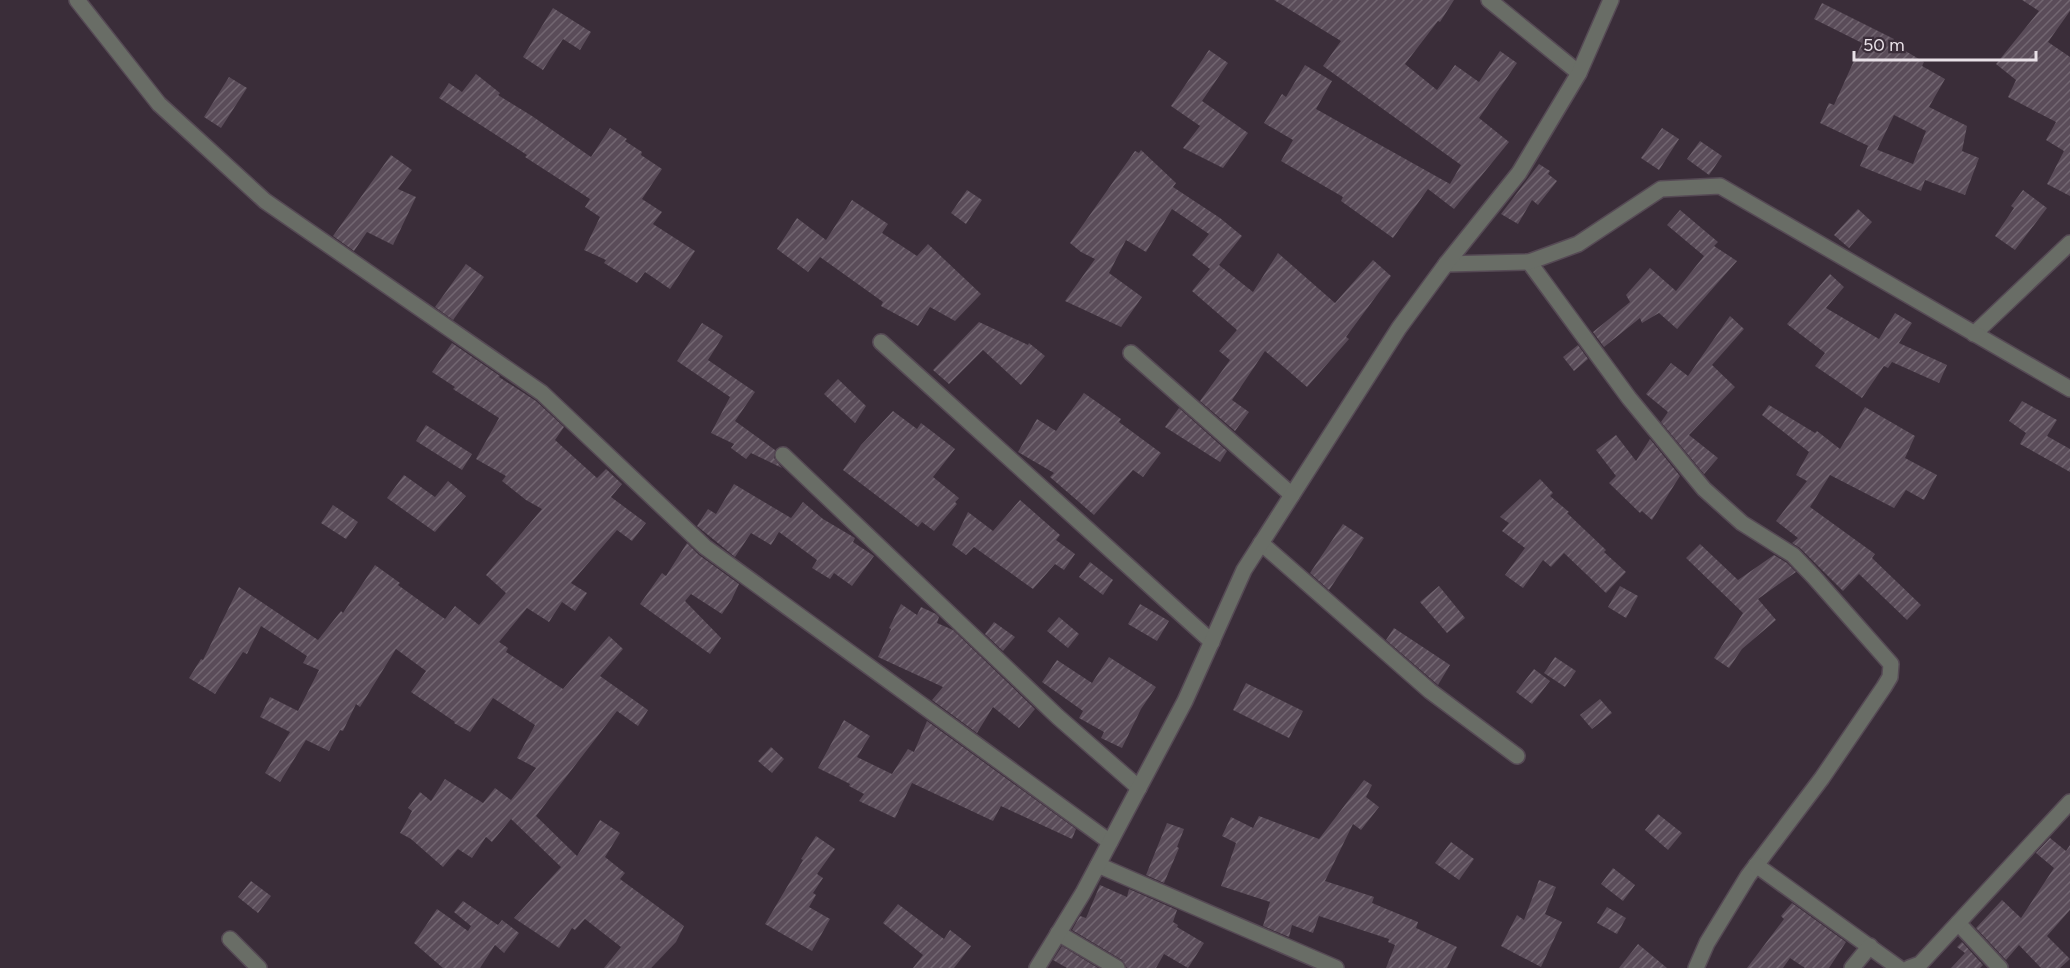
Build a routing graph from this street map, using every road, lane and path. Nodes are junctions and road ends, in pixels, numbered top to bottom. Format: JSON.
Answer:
{"nodes":[{"id":1,"x":77,"y":0,"type":"edge"},
{"id":2,"x":1489,"y":0,"type":"edge"},
{"id":3,"x":1611,"y":0,"type":"edge"},
{"id":4,"x":1579,"y":73,"type":"junction"},
{"id":5,"x":2070,"y":243,"type":"edge"},
{"id":6,"x":1529,"y":262,"type":"junction"},
{"id":7,"x":1446,"y":264,"type":"junction"},
{"id":8,"x":1974,"y":334,"type":"junction"},
{"id":9,"x":881,"y":342,"type":"dead end"},
{"id":10,"x":1131,"y":352,"type":"dead end"},
{"id":11,"x":2070,"y":389,"type":"edge"},
{"id":12,"x":783,"y":455,"type":"dead end"},
{"id":13,"x":1292,"y":495,"type":"junction"},
{"id":14,"x":1261,"y":543,"type":"junction"},
{"id":15,"x":1212,"y":642,"type":"junction"},
{"id":16,"x":1517,"y":756,"type":"dead end"},
{"id":17,"x":1139,"y":788,"type":"junction"},
{"id":18,"x":2070,"y":802,"type":"edge"},
{"id":19,"x":1110,"y":842,"type":"junction"},
{"id":20,"x":1098,"y":865,"type":"junction"},
{"id":21,"x":1756,"y":866,"type":"junction"},
{"id":22,"x":1958,"y":923,"type":"junction"},
{"id":23,"x":1058,"y":933,"type":"junction"},
{"id":24,"x":230,"y":939,"type":"dead end"},
{"id":25,"x":1870,"y":946,"type":"junction"},
{"id":26,"x":259,"y":968,"type":"edge"},
{"id":27,"x":1037,"y":968,"type":"edge"},
{"id":28,"x":1117,"y":968,"type":"edge"},
{"id":29,"x":1336,"y":968,"type":"edge"},
{"id":30,"x":1696,"y":968,"type":"edge"},
{"id":31,"x":1852,"y":968,"type":"edge"},
{"id":32,"x":1899,"y":968,"type":"edge"},
{"id":33,"x":1909,"y":968,"type":"edge"},
{"id":34,"x":2000,"y":968,"type":"edge"}],
"edges":[{"from":1,"to":19,"type":"street"},
{"from":2,"to":4,"type":"street"},
{"from":3,"to":4,"type":"street"},
{"from":4,"to":7,"type":"street"},
{"from":5,"to":8,"type":"street"},
{"from":6,"to":7,"type":"street"},
{"from":6,"to":8,"type":"street"},
{"from":6,"to":21,"type":"street"},
{"from":7,"to":13,"type":"street"},
{"from":8,"to":11,"type":"street"},
{"from":9,"to":15,"type":"street"},
{"from":10,"to":13,"type":"street"},
{"from":12,"to":17,"type":"street"},
{"from":13,"to":14,"type":"street"},
{"from":14,"to":15,"type":"street"},
{"from":14,"to":16,"type":"street"},
{"from":15,"to":17,"type":"street"},
{"from":17,"to":19,"type":"street"},
{"from":18,"to":22,"type":"street"},
{"from":19,"to":20,"type":"street"},
{"from":20,"to":23,"type":"street"},
{"from":20,"to":29,"type":"street"},
{"from":21,"to":25,"type":"street"},
{"from":21,"to":30,"type":"street"},
{"from":22,"to":33,"type":"street"},
{"from":22,"to":34,"type":"street"},
{"from":23,"to":27,"type":"street"},
{"from":23,"to":28,"type":"street"},
{"from":24,"to":26,"type":"street"},
{"from":25,"to":31,"type":"street"},
{"from":25,"to":32,"type":"street"}]}
